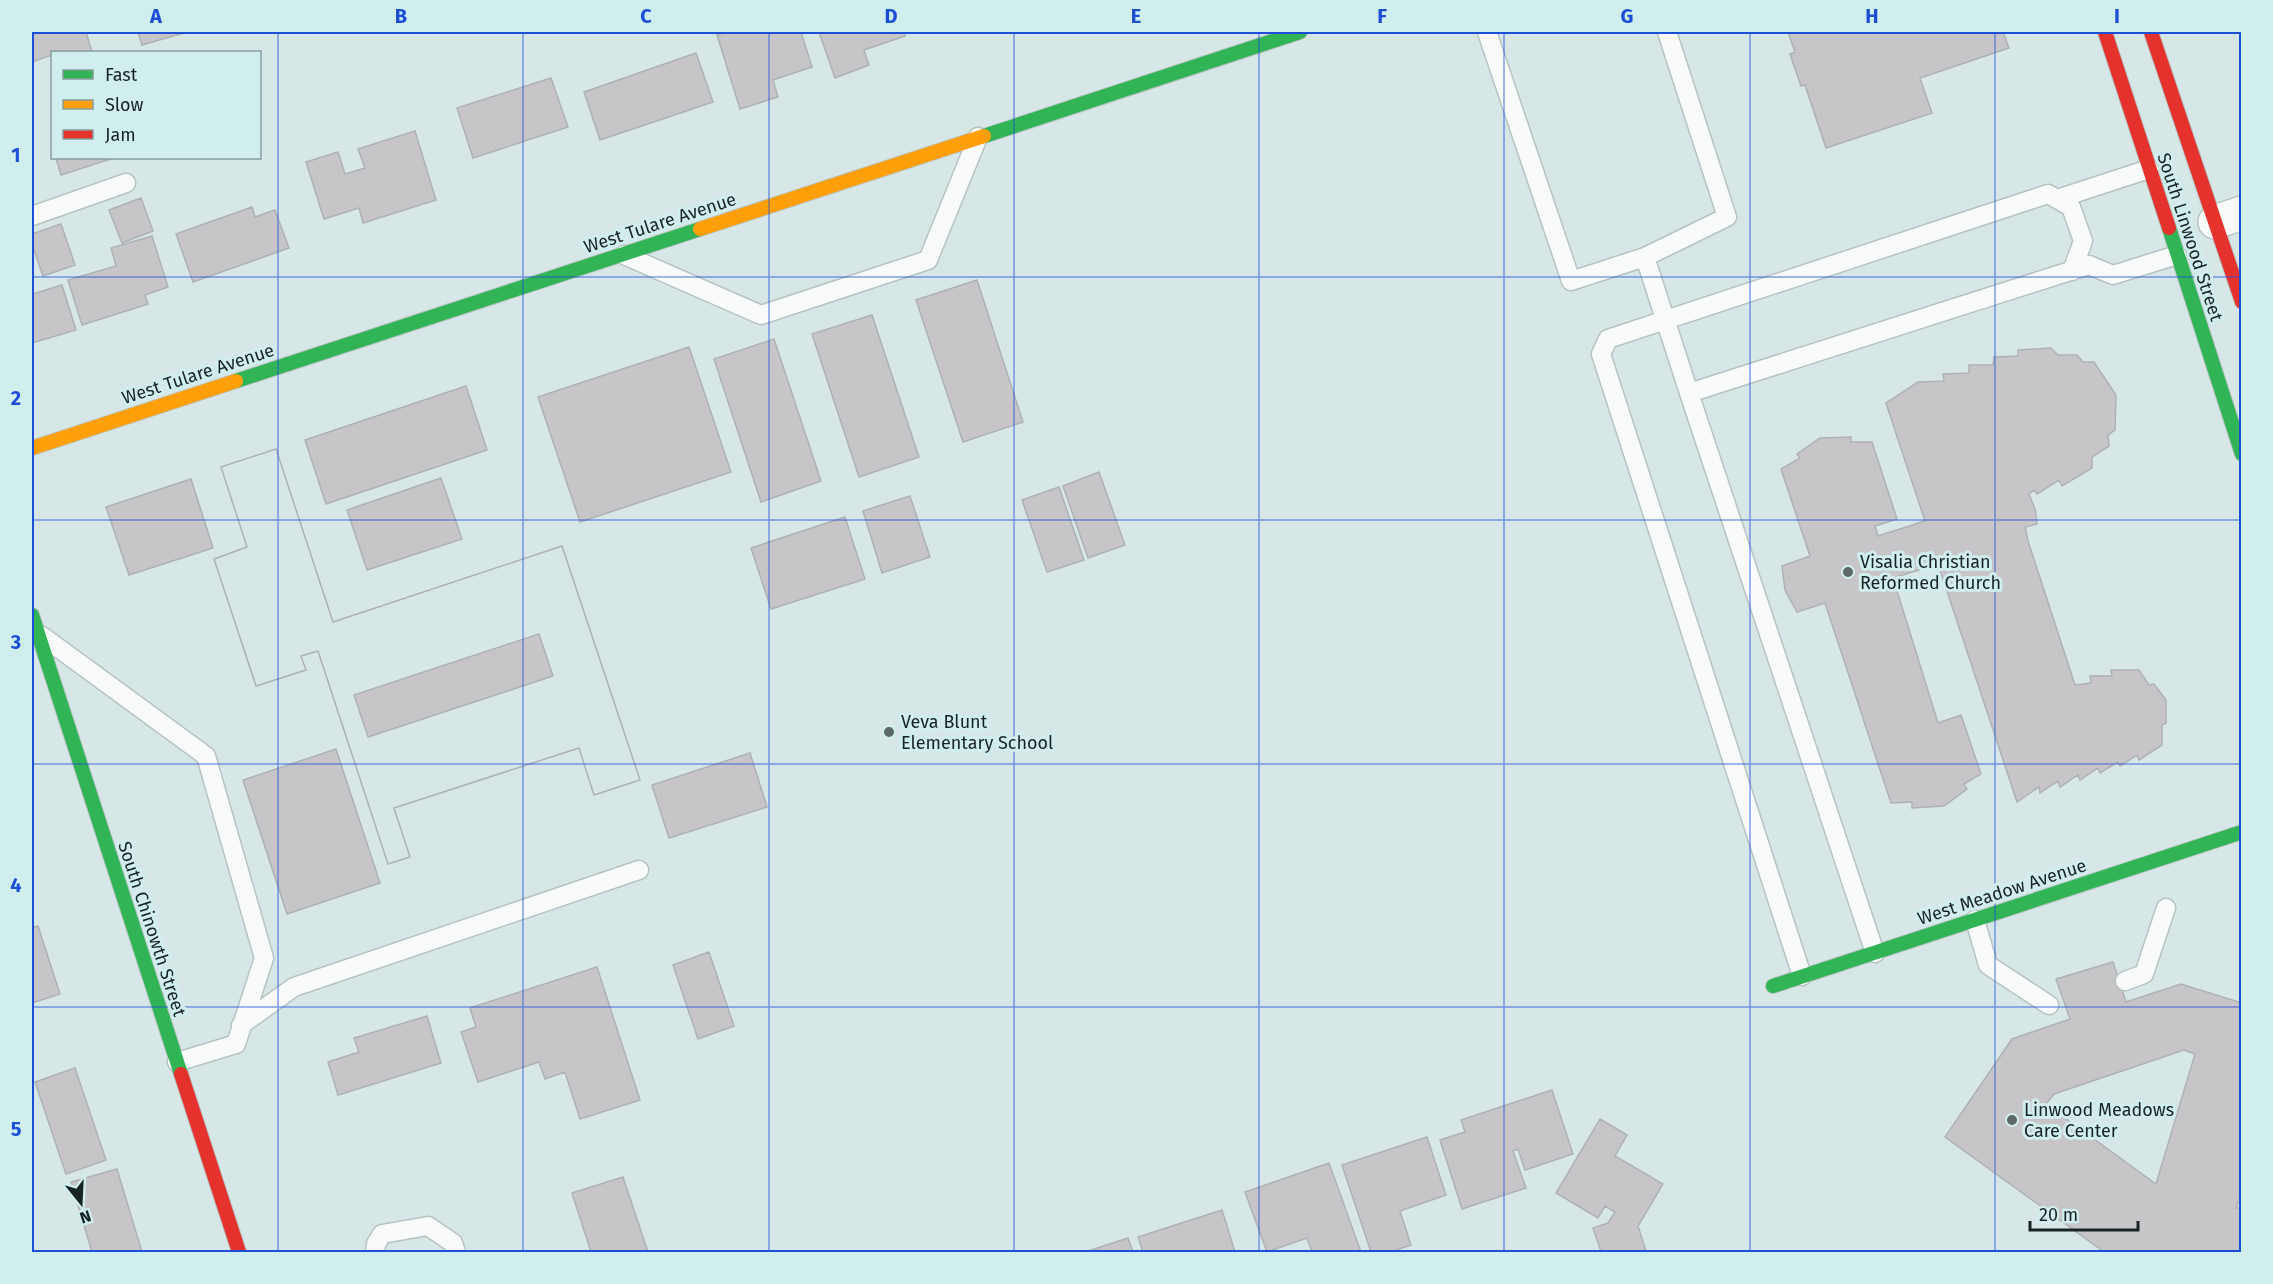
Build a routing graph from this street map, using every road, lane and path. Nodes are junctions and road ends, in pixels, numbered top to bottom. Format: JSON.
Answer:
{"nodes":[{"id":1,"x":1300,"y":32,"type":"edge"},
{"id":2,"x":1486,"y":32,"type":"edge"},
{"id":3,"x":1667,"y":32,"type":"edge"},
{"id":4,"x":2105,"y":32,"type":"edge"},
{"id":5,"x":2151,"y":32,"type":"edge"},
{"id":6,"x":978,"y":137,"type":"junction"},
{"id":7,"x":2149,"y":169,"type":"junction"},
{"id":8,"x":126,"y":183,"type":"dead end"},
{"id":9,"x":2057,"y":199,"type":"junction"},
{"id":10,"x":32,"y":216,"type":"edge"},
{"id":11,"x":2220,"y":221,"type":"edge"},
{"id":12,"x":2183,"y":253,"type":"junction"},
{"id":13,"x":622,"y":254,"type":"junction"},
{"id":14,"x":1645,"y":257,"type":"junction"},
{"id":15,"x":2072,"y":271,"type":"junction"},
{"id":16,"x":2241,"y":302,"type":"edge"},
{"id":17,"x":1665,"y":321,"type":"junction"},
{"id":18,"x":1689,"y":393,"type":"junction"},
{"id":19,"x":32,"y":448,"type":"edge"},
{"id":20,"x":2241,"y":454,"type":"edge"},
{"id":21,"x":34,"y":624,"type":"edge"},
{"id":22,"x":2241,"y":832,"type":"edge"},
{"id":23,"x":639,"y":870,"type":"dead end"},
{"id":24,"x":2166,"y":908,"type":"dead end"},
{"id":25,"x":1975,"y":920,"type":"junction"},
{"id":26,"x":1875,"y":953,"type":"junction"},
{"id":27,"x":1802,"y":976,"type":"junction"},
{"id":28,"x":2125,"y":981,"type":"dead end"},
{"id":29,"x":1773,"y":986,"type":"dead end"},
{"id":30,"x":2049,"y":1005,"type":"dead end"},
{"id":31,"x":241,"y":1025,"type":"junction"},
{"id":32,"x":177,"y":1062,"type":"junction"},
{"id":33,"x":239,"y":1252,"type":"edge"},
{"id":34,"x":375,"y":1252,"type":"edge"},
{"id":35,"x":456,"y":1252,"type":"edge"}],
"edges":[{"from":1,"to":6,"type":"street","name":"West Tulare Avenue"},
{"from":2,"to":14,"type":"lane"},
{"from":3,"to":14,"type":"lane"},
{"from":4,"to":7,"type":"street","name":"South Linwood Street"},
{"from":5,"to":11,"type":"street","name":"South Linwood Street"},
{"from":6,"to":13,"type":"street","name":"West Tulare Avenue"},
{"from":6,"to":13,"type":"lane"},
{"from":7,"to":9,"type":"lane"},
{"from":7,"to":12,"type":"street","name":"South Linwood Street"},
{"from":8,"to":10,"type":"lane"},
{"from":9,"to":15,"type":"lane"},
{"from":9,"to":17,"type":"lane"},
{"from":11,"to":16,"type":"street","name":"South Linwood Street"},
{"from":12,"to":15,"type":"lane"},
{"from":12,"to":20,"type":"street","name":"South Linwood Street"},
{"from":13,"to":19,"type":"street","name":"West Tulare Avenue"},
{"from":14,"to":17,"type":"lane"},
{"from":15,"to":18,"type":"lane"},
{"from":17,"to":18,"type":"lane"},
{"from":17,"to":27,"type":"lane"},
{"from":18,"to":26,"type":"lane"},
{"from":21,"to":31,"type":"lane"},
{"from":21,"to":32,"type":"street","name":"South Chinowth Street"},
{"from":22,"to":25,"type":"street","name":"West Meadow Avenue"},
{"from":23,"to":31,"type":"lane"},
{"from":24,"to":28,"type":"lane"},
{"from":25,"to":26,"type":"street","name":"West Meadow Avenue"},
{"from":25,"to":30,"type":"lane"},
{"from":26,"to":27,"type":"street","name":"West Meadow Avenue"},
{"from":27,"to":29,"type":"street","name":"West Meadow Avenue"},
{"from":31,"to":32,"type":"lane"},
{"from":32,"to":33,"type":"street","name":"South Chinowth Street"},
{"from":34,"to":35,"type":"lane"}]}
